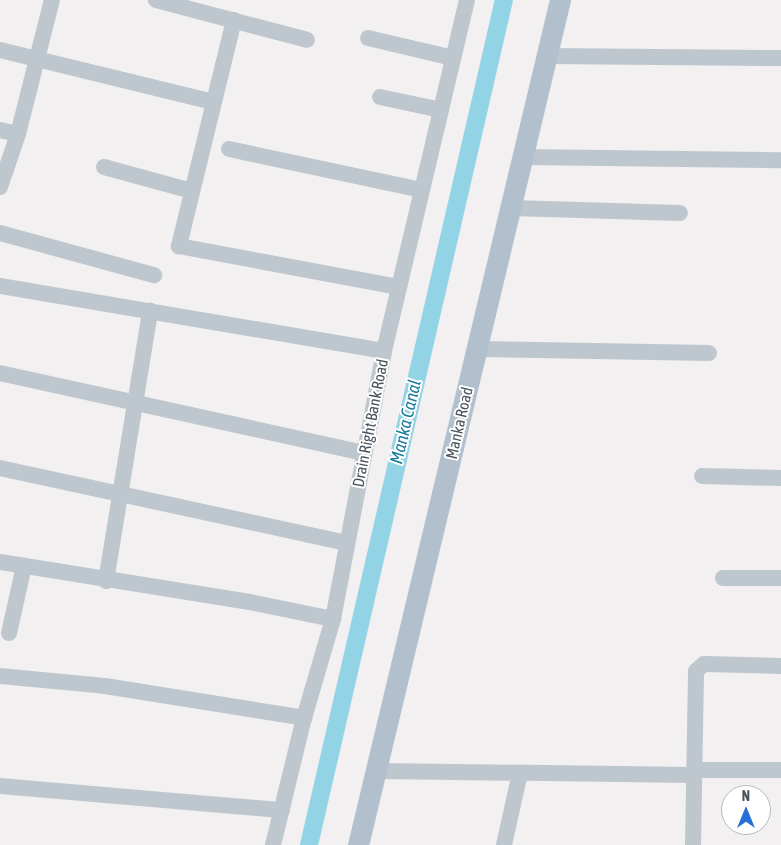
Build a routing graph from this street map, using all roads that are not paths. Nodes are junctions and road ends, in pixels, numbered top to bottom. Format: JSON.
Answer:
{"nodes":[{"id":1,"x":52,"y":0,"type":"edge"},
{"id":2,"x":156,"y":0,"type":"edge"},
{"id":3,"x":467,"y":0,"type":"edge"},
{"id":4,"x":560,"y":0,"type":"edge"},
{"id":5,"x":234,"y":20,"type":"junction"},
{"id":6,"x":368,"y":38,"type":"dead end"},
{"id":7,"x":307,"y":40,"type":"dead end"},
{"id":8,"x":0,"y":50,"type":"edge"},
{"id":9,"x":547,"y":56,"type":"junction"},
{"id":10,"x":453,"y":58,"type":"junction"},
{"id":11,"x":781,"y":58,"type":"edge"},
{"id":12,"x":36,"y":59,"type":"junction"},
{"id":13,"x":380,"y":97,"type":"dead end"},
{"id":14,"x":214,"y":102,"type":"junction"},
{"id":15,"x":440,"y":110,"type":"junction"},
{"id":16,"x":0,"y":130,"type":"edge"},
{"id":17,"x":18,"y":134,"type":"junction"},
{"id":18,"x":229,"y":149,"type":"dead end"},
{"id":19,"x":523,"y":157,"type":"junction"},
{"id":20,"x":781,"y":160,"type":"edge"},
{"id":21,"x":104,"y":167,"type":"dead end"},
{"id":22,"x":0,"y":187,"type":"edge"},
{"id":23,"x":422,"y":190,"type":"junction"},
{"id":24,"x":192,"y":191,"type":"junction"},
{"id":25,"x":511,"y":208,"type":"junction"},
{"id":26,"x":680,"y":213,"type":"dead end"},
{"id":27,"x":0,"y":233,"type":"edge"},
{"id":28,"x":154,"y":275,"type":"dead end"},
{"id":29,"x":0,"y":286,"type":"edge"},
{"id":30,"x":399,"y":287,"type":"junction"},
{"id":31,"x":150,"y":311,"type":"junction"},
{"id":32,"x":477,"y":349,"type":"junction"},
{"id":33,"x":384,"y":351,"type":"junction"},
{"id":34,"x":709,"y":353,"type":"dead end"},
{"id":35,"x":0,"y":374,"type":"edge"},
{"id":36,"x":135,"y":403,"type":"junction"},
{"id":37,"x":364,"y":452,"type":"junction"},
{"id":38,"x":0,"y":468,"type":"edge"},
{"id":39,"x":702,"y":476,"type":"dead end"},
{"id":40,"x":781,"y":478,"type":"edge"},
{"id":41,"x":120,"y":496,"type":"junction"},
{"id":42,"x":346,"y":543,"type":"junction"},
{"id":43,"x":0,"y":562,"type":"edge"},
{"id":44,"x":24,"y":566,"type":"junction"},
{"id":45,"x":723,"y":578,"type":"dead end"},
{"id":46,"x":781,"y":578,"type":"edge"},
{"id":47,"x":106,"y":581,"type":"junction"},
{"id":48,"x":333,"y":619,"type":"junction"},
{"id":49,"x":9,"y":633,"type":"dead end"},
{"id":50,"x":781,"y":666,"type":"edge"},
{"id":51,"x":0,"y":676,"type":"edge"},
{"id":52,"x":304,"y":718,"type":"junction"},
{"id":53,"x":781,"y":770,"type":"edge"},
{"id":54,"x":376,"y":771,"type":"junction"},
{"id":55,"x":694,"y":772,"type":"junction"},
{"id":56,"x":520,"y":773,"type":"junction"},
{"id":57,"x":0,"y":786,"type":"edge"},
{"id":58,"x":282,"y":810,"type":"junction"},
{"id":59,"x":273,"y":845,"type":"edge"},
{"id":60,"x":358,"y":845,"type":"edge"},
{"id":61,"x":504,"y":845,"type":"edge"},
{"id":62,"x":693,"y":845,"type":"edge"}],
"edges":[{"from":1,"to":12,"type":"street"},
{"from":2,"to":5,"type":"street"},
{"from":3,"to":10,"type":"street","name":"Drain Right Bank Road"},
{"from":4,"to":9,"type":"main road","name":"Manka Road"},
{"from":5,"to":7,"type":"street"},
{"from":5,"to":14,"type":"street"},
{"from":6,"to":10,"type":"street"},
{"from":8,"to":12,"type":"street"},
{"from":9,"to":11,"type":"street"},
{"from":9,"to":19,"type":"main road","name":"Manka Road"},
{"from":10,"to":15,"type":"street","name":"Drain Right Bank Road"},
{"from":12,"to":14,"type":"street"},
{"from":12,"to":17,"type":"street"},
{"from":13,"to":15,"type":"street"},
{"from":14,"to":24,"type":"street"},
{"from":15,"to":23,"type":"street","name":"Drain Right Bank Road"},
{"from":16,"to":17,"type":"street"},
{"from":17,"to":22,"type":"street"},
{"from":18,"to":23,"type":"street"},
{"from":19,"to":20,"type":"street"},
{"from":19,"to":25,"type":"main road","name":"Manka Road"},
{"from":21,"to":24,"type":"street"},
{"from":23,"to":30,"type":"street","name":"Drain Right Bank Road"},
{"from":24,"to":30,"type":"street"},
{"from":25,"to":26,"type":"street"},
{"from":25,"to":32,"type":"main road","name":"Manka Road"},
{"from":27,"to":28,"type":"street"},
{"from":29,"to":31,"type":"street"},
{"from":30,"to":33,"type":"street","name":"Drain Right Bank Road"},
{"from":31,"to":33,"type":"street"},
{"from":31,"to":36,"type":"street"},
{"from":32,"to":34,"type":"street"},
{"from":32,"to":54,"type":"main road","name":"Manka Road"},
{"from":33,"to":37,"type":"street","name":"Drain Right Bank Road"},
{"from":35,"to":36,"type":"street"},
{"from":36,"to":37,"type":"street"},
{"from":36,"to":41,"type":"street"},
{"from":37,"to":42,"type":"street","name":"Drain Right Bank Road"},
{"from":38,"to":41,"type":"street"},
{"from":39,"to":40,"type":"street"},
{"from":41,"to":42,"type":"street"},
{"from":41,"to":47,"type":"street"},
{"from":42,"to":48,"type":"street","name":"Drain Right Bank Road"},
{"from":43,"to":44,"type":"street"},
{"from":44,"to":47,"type":"street"},
{"from":44,"to":49,"type":"street"},
{"from":45,"to":46,"type":"street"},
{"from":47,"to":48,"type":"street"},
{"from":48,"to":52,"type":"street","name":"Drain Right Bank Road"},
{"from":50,"to":55,"type":"street"},
{"from":51,"to":52,"type":"street"},
{"from":52,"to":58,"type":"street","name":"Drain Right Bank Road"},
{"from":53,"to":55,"type":"street"},
{"from":54,"to":56,"type":"street"},
{"from":54,"to":60,"type":"main road","name":"Manka Road"},
{"from":55,"to":56,"type":"street"},
{"from":55,"to":62,"type":"street"},
{"from":56,"to":61,"type":"street"},
{"from":57,"to":58,"type":"street"},
{"from":58,"to":59,"type":"street","name":"Drain Right Bank Road"}]}
